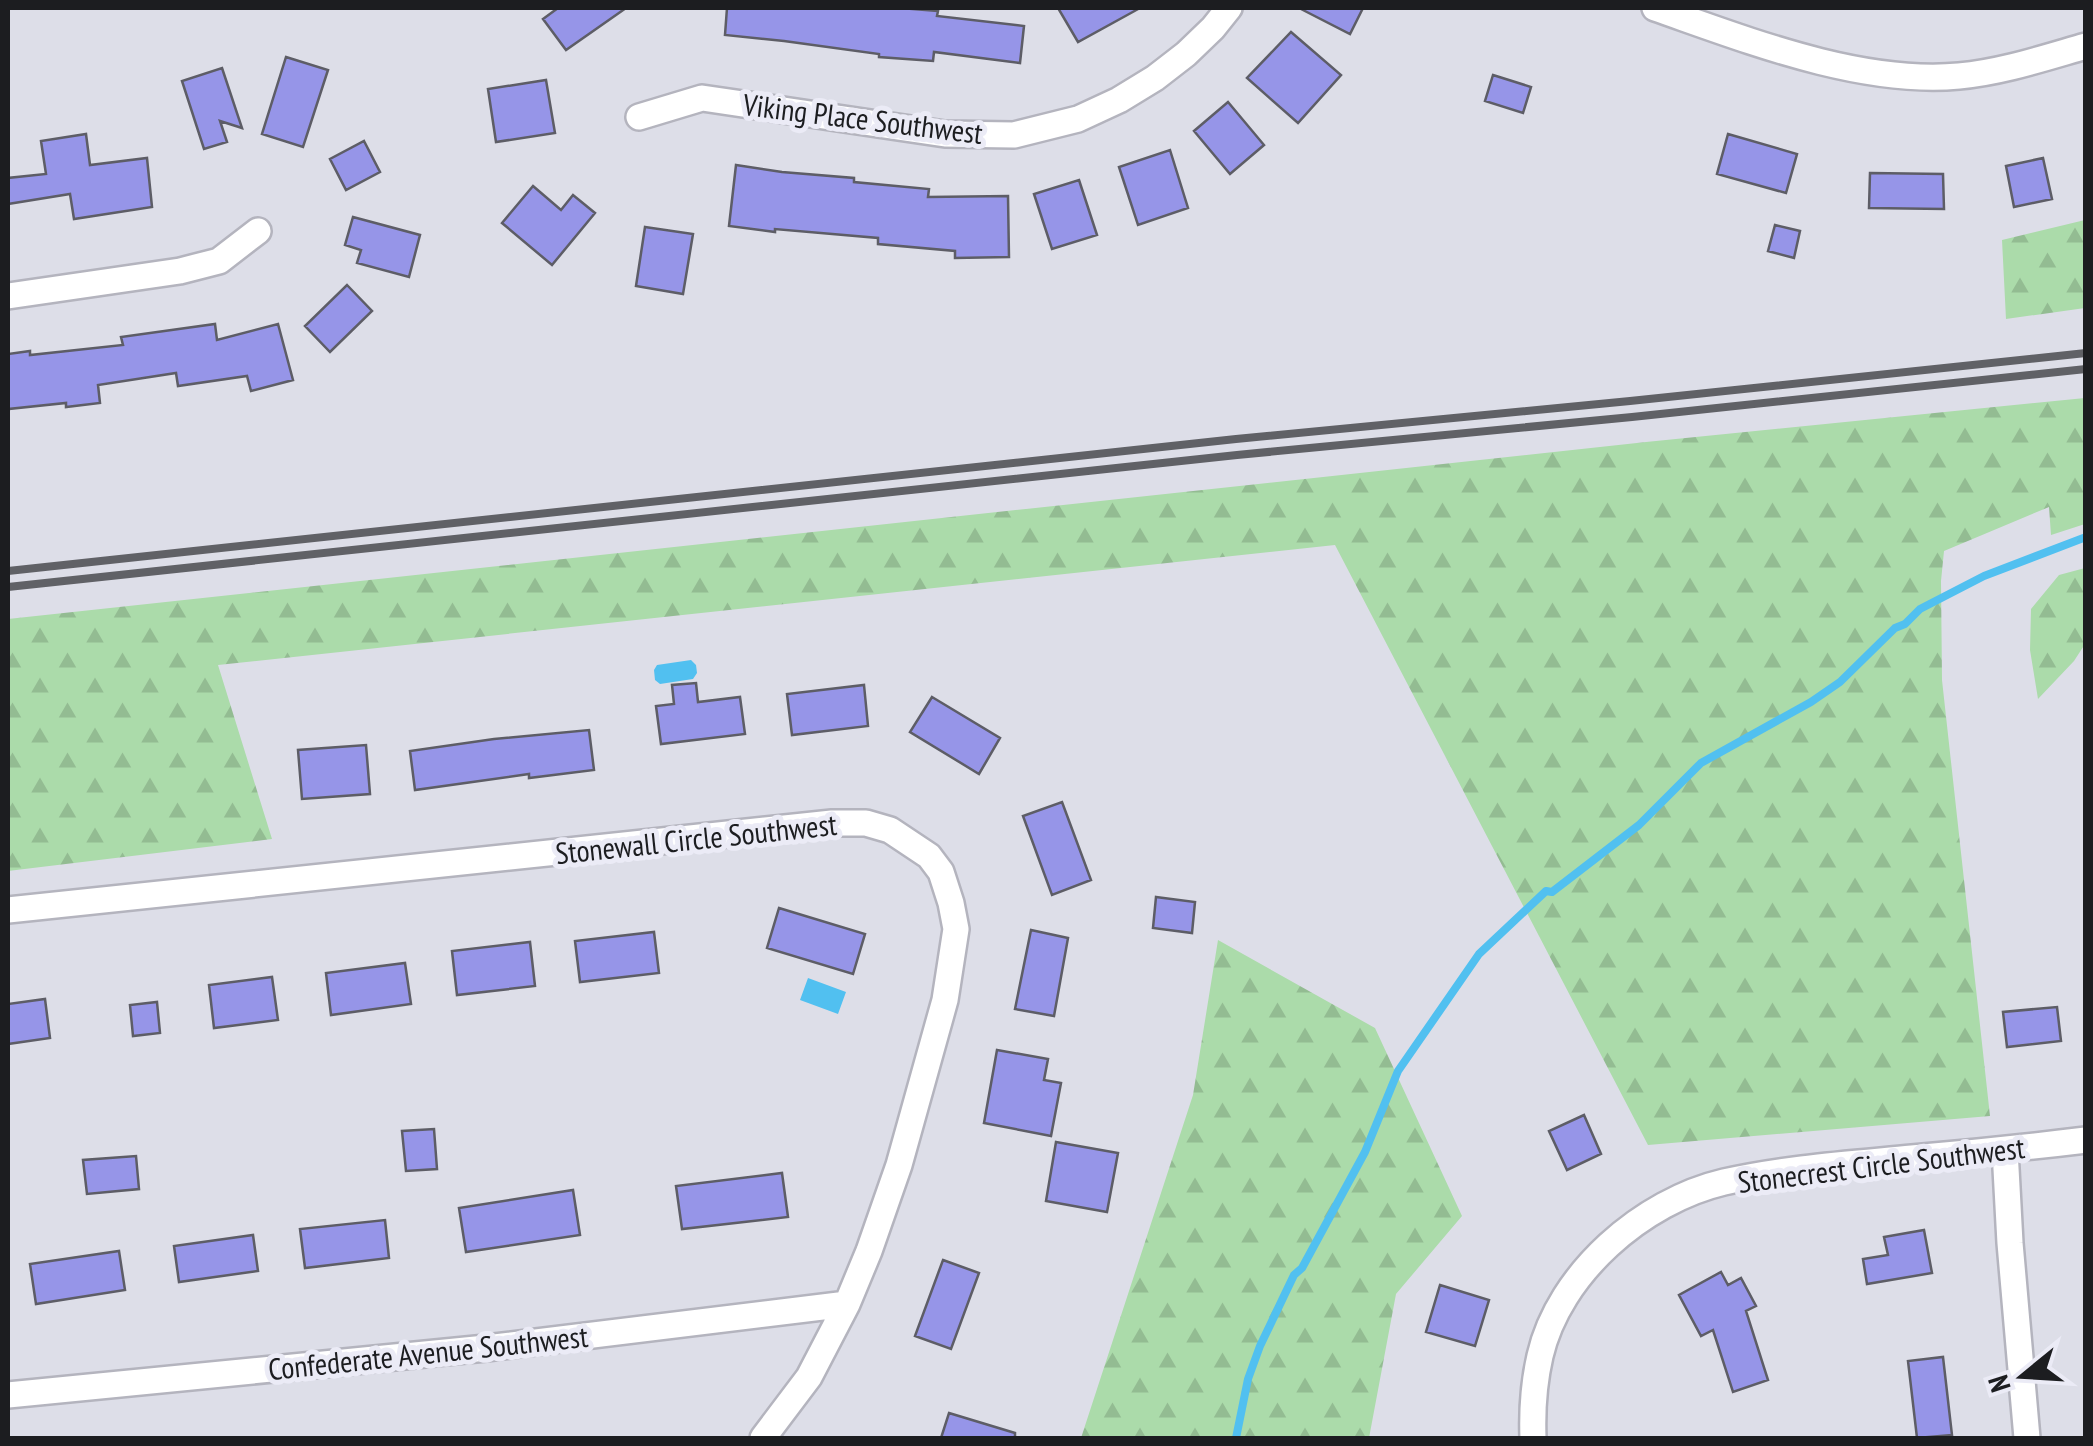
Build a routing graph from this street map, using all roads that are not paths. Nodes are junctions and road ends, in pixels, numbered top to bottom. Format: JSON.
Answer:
{"nodes":[{"id":1,"x":1229,"y":8,"type":"edge"},
{"id":2,"x":1654,"y":8,"type":"edge"},
{"id":3,"x":1729,"y":20,"type":"edge"},
{"id":4,"x":2086,"y":46,"type":"edge"},
{"id":5,"x":639,"y":117,"type":"dead end"},
{"id":6,"x":258,"y":231,"type":"dead end"},
{"id":7,"x":8,"y":296,"type":"edge"},
{"id":8,"x":8,"y":910,"type":"edge"},
{"id":9,"x":2086,"y":1140,"type":"edge"},
{"id":10,"x":2004,"y":1150,"type":"junction"},
{"id":11,"x":847,"y":1304,"type":"junction"},
{"id":12,"x":8,"y":1395,"type":"edge"},
{"id":13,"x":762,"y":1438,"type":"edge"},
{"id":14,"x":1533,"y":1438,"type":"edge"},
{"id":15,"x":2027,"y":1438,"type":"edge"}],
"edges":[{"from":1,"to":5,"type":"street","name":"Viking Place Southwest"},
{"from":2,"to":3,"type":"street"},
{"from":3,"to":4,"type":"street"},
{"from":6,"to":7,"type":"street"},
{"from":8,"to":11,"type":"street","name":"Stonewall Circle Southwest"},
{"from":9,"to":10,"type":"street","name":"Stonecrest Circle Southwest"},
{"from":10,"to":14,"type":"street","name":"Stonecrest Circle Southwest"},
{"from":10,"to":15,"type":"street"},
{"from":11,"to":12,"type":"street","name":"Confederate Avenue Southwest"},
{"from":11,"to":13,"type":"street","name":"Stonewall Circle Southwest"}]}
